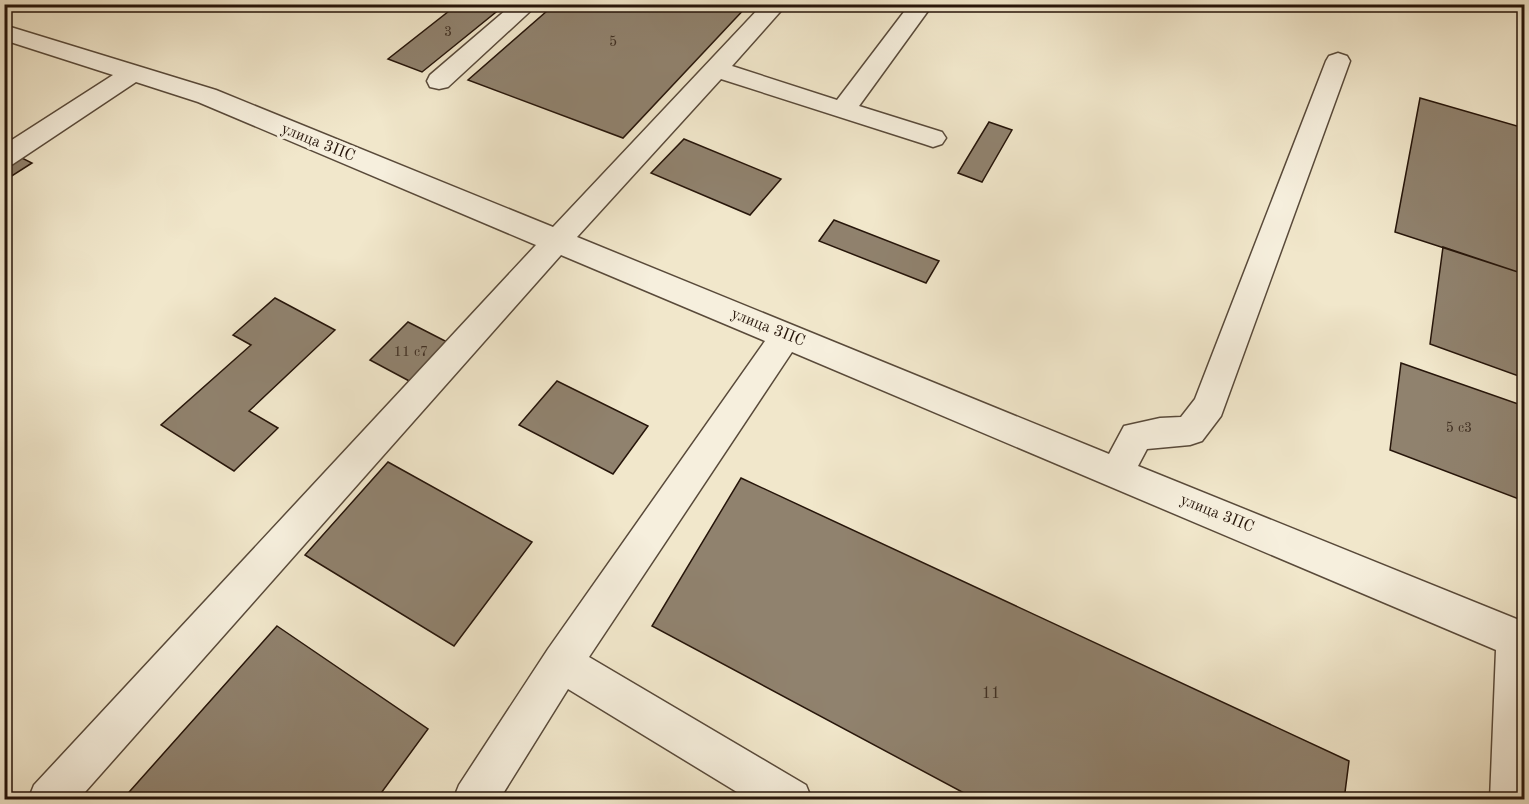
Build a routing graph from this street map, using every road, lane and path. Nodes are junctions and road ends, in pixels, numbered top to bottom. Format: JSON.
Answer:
{"nodes":[{"id":1,"x":527,"y":4,"type":"edge"},
{"id":2,"x":776,"y":4,"type":"edge"},
{"id":3,"x":922,"y":4,"type":"edge"},
{"id":4,"x":4,"y":32,"type":"edge"},
{"id":5,"x":1338,"y":61,"type":"dead end"},
{"id":6,"x":716,"y":69,"type":"junction"},
{"id":7,"x":133,"y":73,"type":"junction"},
{"id":8,"x":439,"y":81,"type":"dead end"},
{"id":9,"x":843,"y":110,"type":"junction"},
{"id":10,"x":933,"y":138,"type":"dead end"},
{"id":11,"x":4,"y":158,"type":"edge"},
{"id":12,"x":556,"y":241,"type":"junction"},
{"id":13,"x":786,"y":336,"type":"junction"},
{"id":14,"x":1117,"y":473,"type":"junction"},
{"id":15,"x":1520,"y":640,"type":"edge"},
{"id":16,"x":562,"y":663,"type":"junction"},
{"id":17,"x":786,"y":798,"type":"edge"},
{"id":18,"x":49,"y":800,"type":"edge"},
{"id":19,"x":474,"y":800,"type":"edge"},
{"id":20,"x":1512,"y":800,"type":"edge"}],
"edges":[{"from":1,"to":8,"type":"street"},
{"from":2,"to":6,"type":"street"},
{"from":3,"to":9,"type":"street"},
{"from":4,"to":7,"type":"street","name":"улица 3ПС"},
{"from":5,"to":14,"type":"street"},
{"from":6,"to":9,"type":"street"},
{"from":6,"to":12,"type":"street"},
{"from":7,"to":11,"type":"street"},
{"from":7,"to":12,"type":"street","name":"улица 3ПС"},
{"from":9,"to":10,"type":"street"},
{"from":12,"to":13,"type":"street","name":"улица 3ПС"},
{"from":12,"to":18,"type":"street"},
{"from":13,"to":14,"type":"street","name":"улица 3ПС"},
{"from":13,"to":16,"type":"street"},
{"from":14,"to":15,"type":"street","name":"улица 3ПС"},
{"from":15,"to":20,"type":"street"},
{"from":16,"to":17,"type":"street"},
{"from":16,"to":19,"type":"street"}]}
